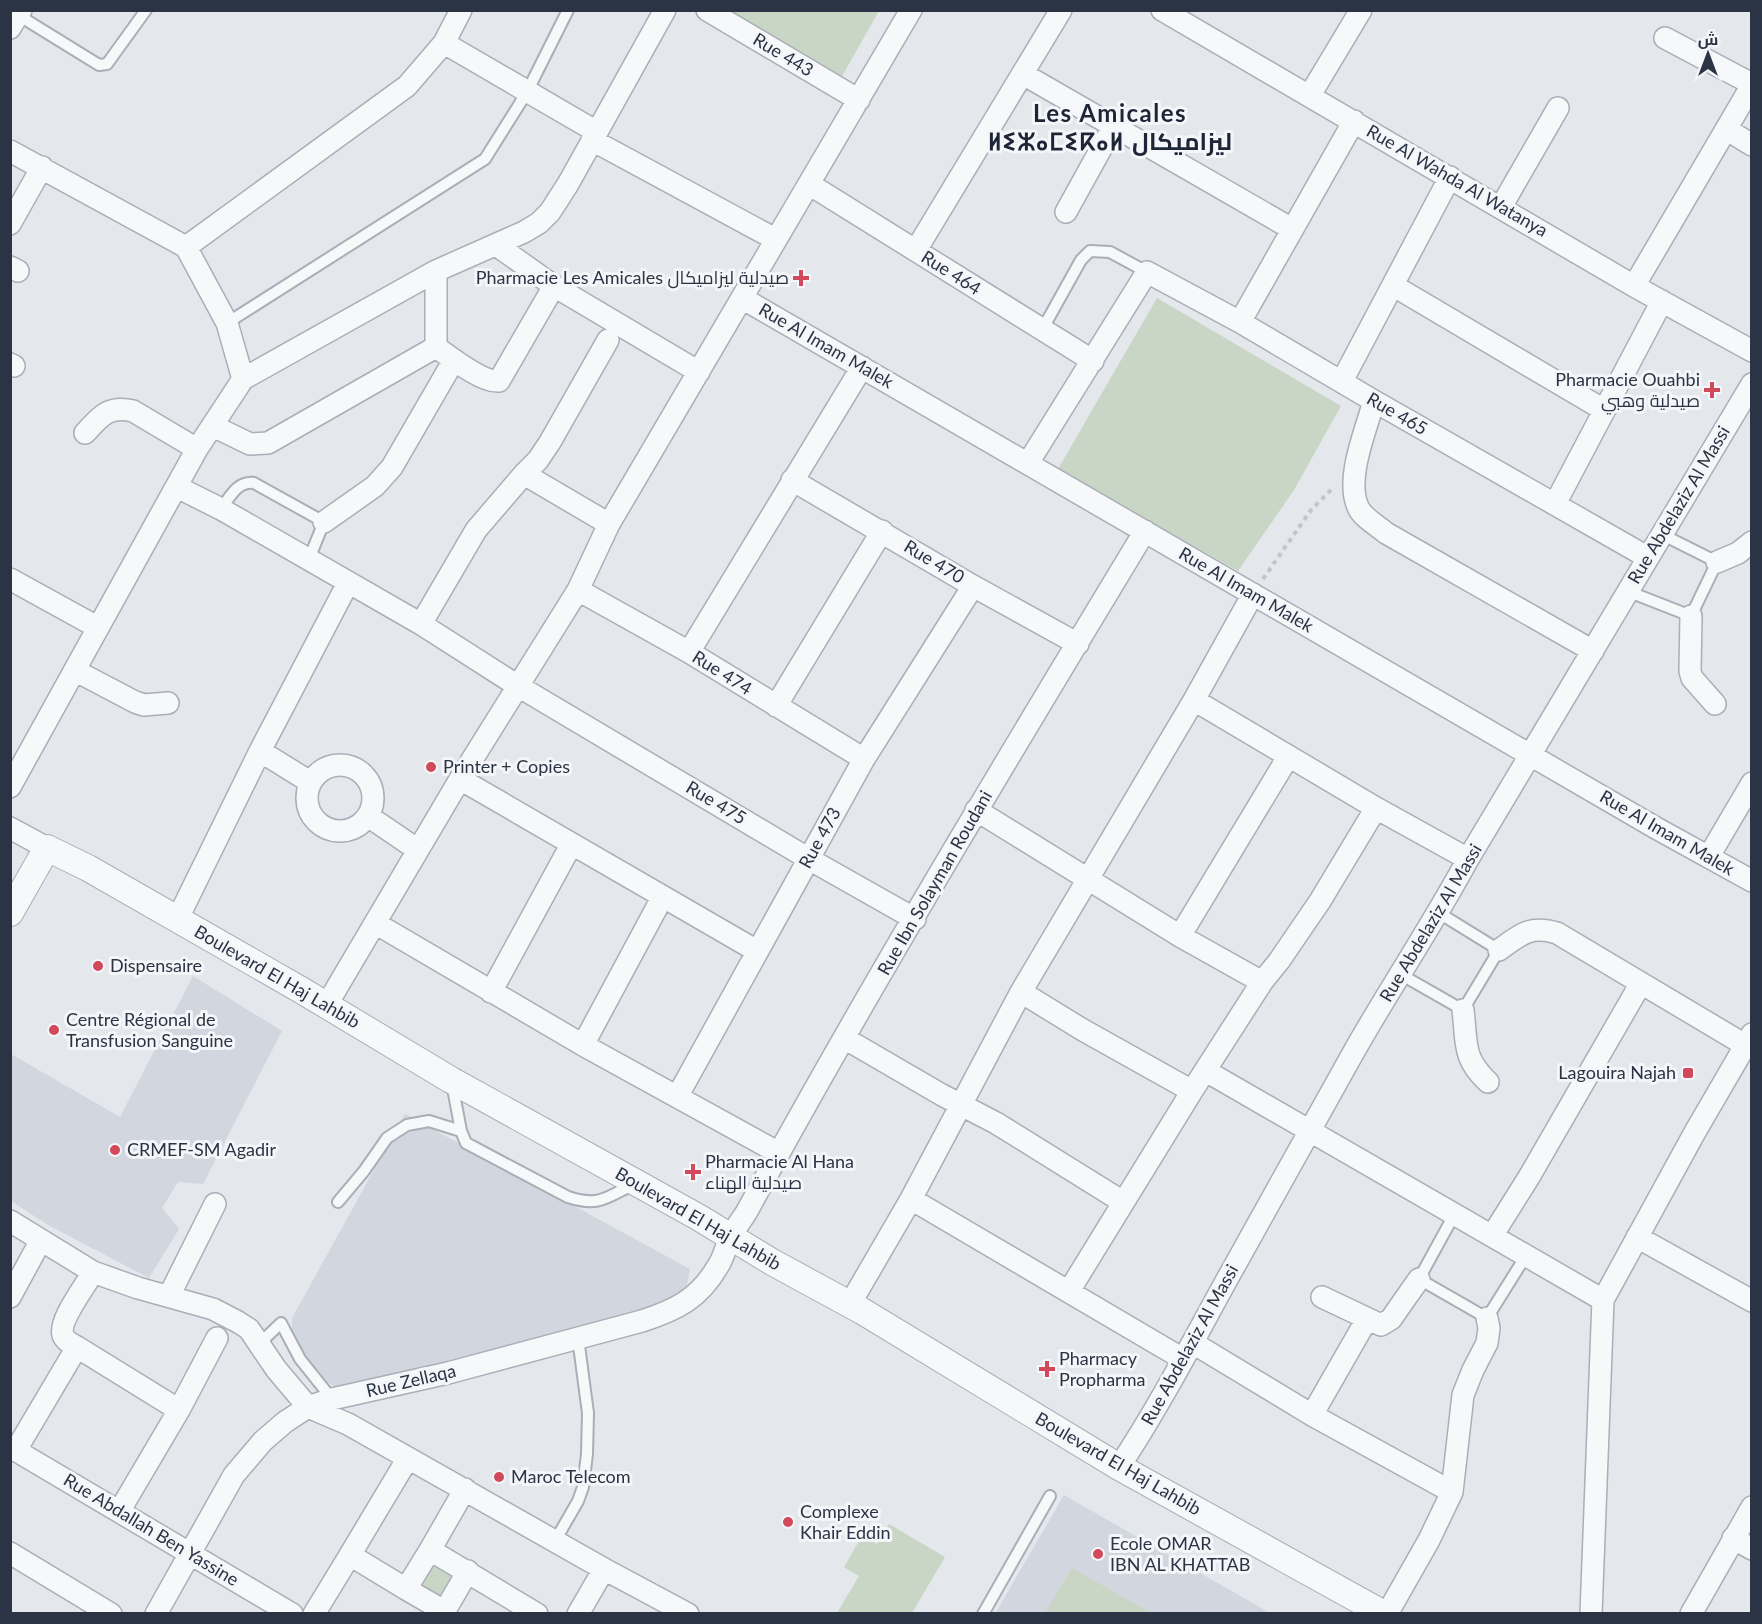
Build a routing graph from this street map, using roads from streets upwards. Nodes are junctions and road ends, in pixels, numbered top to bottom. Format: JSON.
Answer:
{"nodes":[{"id":1,"x":460,"y":10,"type":"edge"},
{"id":2,"x":665,"y":10,"type":"edge"},
{"id":3,"x":707,"y":10,"type":"edge"},
{"id":4,"x":911,"y":10,"type":"edge"},
{"id":5,"x":1061,"y":10,"type":"edge"},
{"id":6,"x":1361,"y":10,"type":"edge"},
{"id":7,"x":1174,"y":13,"type":"edge"},
{"id":8,"x":1665,"y":39,"type":"dead end"},
{"id":9,"x":444,"y":43,"type":"junction"},
{"id":10,"x":1023,"y":74,"type":"junction"},
{"id":11,"x":1752,"y":85,"type":"edge"},
{"id":12,"x":1310,"y":95,"type":"junction"},
{"id":13,"x":859,"y":100,"type":"junction"},
{"id":14,"x":1558,"y":108,"type":"dead end"},
{"id":15,"x":1354,"y":121,"type":"junction"},
{"id":16,"x":1113,"y":127,"type":"junction"},
{"id":17,"x":1725,"y":129,"type":"junction"},
{"id":18,"x":594,"y":136,"type":"junction"},
{"id":19,"x":1752,"y":145,"type":"edge"},
{"id":20,"x":10,"y":151,"type":"edge"},
{"id":21,"x":42,"y":167,"type":"junction"},
{"id":22,"x":1450,"y":177,"type":"junction"},
{"id":23,"x":809,"y":184,"type":"junction"},
{"id":24,"x":1502,"y":207,"type":"junction"},
{"id":25,"x":1066,"y":212,"type":"dead end"},
{"id":26,"x":10,"y":224,"type":"edge"},
{"id":27,"x":1292,"y":229,"type":"junction"},
{"id":28,"x":775,"y":239,"type":"junction"},
{"id":29,"x":496,"y":244,"type":"junction"},
{"id":30,"x":186,"y":247,"type":"junction"},
{"id":31,"x":916,"y":250,"type":"junction"},
{"id":32,"x":436,"y":271,"type":"junction"},
{"id":33,"x":554,"y":286,"type":"junction"},
{"id":34,"x":1394,"y":286,"type":"junction"},
{"id":35,"x":1634,"y":286,"type":"junction"},
{"id":36,"x":742,"y":298,"type":"junction"},
{"id":37,"x":1662,"y":301,"type":"junction"},
{"id":38,"x":1240,"y":322,"type":"junction"},
{"id":39,"x":608,"y":340,"type":"dead end"},
{"id":40,"x":436,"y":347,"type":"junction"},
{"id":41,"x":1752,"y":351,"type":"edge"},
{"id":42,"x":454,"y":360,"type":"junction"},
{"id":43,"x":1094,"y":361,"type":"junction"},
{"id":44,"x":862,"y":367,"type":"junction"},
{"id":45,"x":699,"y":372,"type":"junction"},
{"id":46,"x":243,"y":379,"type":"junction"},
{"id":47,"x":1342,"y":381,"type":"junction"},
{"id":48,"x":1752,"y":384,"type":"edge"},
{"id":49,"x":1374,"y":401,"type":"junction"},
{"id":50,"x":1604,"y":410,"type":"junction"},
{"id":51,"x":213,"y":426,"type":"junction"},
{"id":52,"x":85,"y":433,"type":"dead end"},
{"id":53,"x":197,"y":449,"type":"junction"},
{"id":54,"x":1028,"y":463,"type":"junction"},
{"id":55,"x":524,"y":474,"type":"junction"},
{"id":56,"x":792,"y":480,"type":"junction"},
{"id":57,"x":177,"y":487,"type":"junction"},
{"id":58,"x":1555,"y":504,"type":"junction"},
{"id":59,"x":324,"y":522,"type":"road end"},
{"id":60,"x":609,"y":524,"type":"junction"},
{"id":61,"x":882,"y":531,"type":"junction"},
{"id":62,"x":1145,"y":531,"type":"junction"},
{"id":63,"x":1752,"y":542,"type":"edge"},
{"id":64,"x":1647,"y":557,"type":"junction"},
{"id":65,"x":1717,"y":562,"type":"road end"},
{"id":66,"x":10,"y":579,"type":"edge"},
{"id":67,"x":348,"y":584,"type":"junction"},
{"id":68,"x":974,"y":586,"type":"junction"},
{"id":69,"x":578,"y":591,"type":"junction"},
{"id":70,"x":1253,"y":594,"type":"junction"},
{"id":71,"x":1691,"y":616,"type":"road end"},
{"id":72,"x":422,"y":624,"type":"junction"},
{"id":73,"x":97,"y":627,"type":"junction"},
{"id":74,"x":1078,"y":644,"type":"junction"},
{"id":75,"x":1593,"y":651,"type":"junction"},
{"id":76,"x":689,"y":652,"type":"junction"},
{"id":77,"x":76,"y":671,"type":"junction"},
{"id":78,"x":518,"y":686,"type":"junction"},
{"id":79,"x":1194,"y":700,"type":"junction"},
{"id":80,"x":168,"y":703,"type":"dead end"},
{"id":81,"x":1715,"y":704,"type":"dead end"},
{"id":82,"x":776,"y":706,"type":"junction"},
{"id":83,"x":260,"y":751,"type":"junction"},
{"id":84,"x":1531,"y":754,"type":"junction"},
{"id":85,"x":1288,"y":757,"type":"junction"},
{"id":86,"x":864,"y":759,"type":"junction"},
{"id":87,"x":460,"y":779,"type":"junction"},
{"id":88,"x":310,"y":782,"type":"junction"},
{"id":89,"x":1752,"y":783,"type":"edge"},
{"id":90,"x":10,"y":787,"type":"edge"},
{"id":91,"x":1376,"y":808,"type":"junction"},
{"id":92,"x":976,"y":810,"type":"junction"},
{"id":93,"x":368,"y":816,"type":"junction"},
{"id":94,"x":10,"y":828,"type":"edge"},
{"id":95,"x":571,"y":845,"type":"junction"},
{"id":96,"x":47,"y":848,"type":"junction"},
{"id":97,"x":418,"y":850,"type":"junction"},
{"id":98,"x":1709,"y":856,"type":"junction"},
{"id":99,"x":809,"y":859,"type":"junction"},
{"id":100,"x":1468,"y":859,"type":"junction"},
{"id":101,"x":1089,"y":880,"type":"junction"},
{"id":102,"x":1752,"y":881,"type":"edge"},
{"id":103,"x":662,"y":898,"type":"junction"},
{"id":104,"x":10,"y":913,"type":"edge"},
{"id":105,"x":915,"y":919,"type":"junction"},
{"id":106,"x":177,"y":920,"type":"junction"},
{"id":107,"x":375,"y":923,"type":"junction"},
{"id":108,"x":1180,"y":936,"type":"junction"},
{"id":109,"x":1499,"y":950,"type":"road end"},
{"id":110,"x":757,"y":951,"type":"junction"},
{"id":111,"x":1262,"y":982,"type":"junction"},
{"id":112,"x":1641,"y":983,"type":"junction"},
{"id":113,"x":491,"y":992,"type":"junction"},
{"id":114,"x":1021,"y":992,"type":"junction"},
{"id":115,"x":326,"y":1006,"type":"junction"},
{"id":116,"x":1463,"y":1010,"type":"road end"},
{"id":117,"x":844,"y":1038,"type":"junction"},
{"id":118,"x":1748,"y":1040,"type":"edge"},
{"id":119,"x":583,"y":1045,"type":"junction"},
{"id":120,"x":1206,"y":1071,"type":"junction"},
{"id":121,"x":1488,"y":1082,"type":"dead end"},
{"id":122,"x":1192,"y":1091,"type":"junction"},
{"id":123,"x":677,"y":1097,"type":"junction"},
{"id":124,"x":962,"y":1104,"type":"junction"},
{"id":125,"x":1311,"y":1131,"type":"junction"},
{"id":126,"x":778,"y":1153,"type":"junction"},
{"id":127,"x":911,"y":1199,"type":"junction"},
{"id":128,"x":1123,"y":1202,"type":"junction"},
{"id":129,"x":215,"y":1204,"type":"dead end"},
{"id":130,"x":10,"y":1221,"type":"edge"},
{"id":131,"x":1492,"y":1236,"type":"junction"},
{"id":132,"x":1637,"y":1237,"type":"junction"},
{"id":133,"x":730,"y":1238,"type":"junction"},
{"id":134,"x":41,"y":1240,"type":"junction"},
{"id":135,"x":93,"y":1272,"type":"junction"},
{"id":136,"x":1419,"y":1279,"type":"road end"},
{"id":137,"x":1069,"y":1292,"type":"junction"},
{"id":138,"x":169,"y":1296,"type":"junction"},
{"id":139,"x":10,"y":1297,"type":"edge"},
{"id":140,"x":1322,"y":1297,"type":"dead end"},
{"id":141,"x":1603,"y":1300,"type":"junction"},
{"id":142,"x":1752,"y":1301,"type":"edge"},
{"id":143,"x":850,"y":1304,"type":"junction"},
{"id":144,"x":1487,"y":1318,"type":"road end"},
{"id":145,"x":1367,"y":1320,"type":"junction"},
{"id":146,"x":216,"y":1338,"type":"dead end"},
{"id":147,"x":77,"y":1347,"type":"junction"},
{"id":148,"x":1188,"y":1351,"type":"junction"},
{"id":149,"x":308,"y":1407,"type":"junction"},
{"id":150,"x":179,"y":1410,"type":"junction"},
{"id":151,"x":1312,"y":1415,"type":"junction"},
{"id":152,"x":14,"y":1448,"type":"edge"},
{"id":153,"x":408,"y":1458,"type":"junction"},
{"id":154,"x":1119,"y":1467,"type":"junction"},
{"id":155,"x":465,"y":1489,"type":"junction"},
{"id":156,"x":1452,"y":1492,"type":"junction"},
{"id":157,"x":1752,"y":1507,"type":"edge"},
{"id":158,"x":120,"y":1510,"type":"junction"},
{"id":159,"x":1742,"y":1544,"type":"edge"},
{"id":160,"x":430,"y":1550,"type":"junction"},
{"id":161,"x":190,"y":1552,"type":"junction"},
{"id":162,"x":11,"y":1554,"type":"edge"},
{"id":163,"x":350,"y":1555,"type":"junction"},
{"id":164,"x":604,"y":1569,"type":"junction"},
{"id":165,"x":468,"y":1571,"type":"junction"},
{"id":166,"x":406,"y":1589,"type":"junction"},
{"id":167,"x":512,"y":1607,"type":"edge"},
{"id":168,"x":280,"y":1610,"type":"edge"},
{"id":169,"x":443,"y":1612,"type":"edge"},
{"id":170,"x":111,"y":1614,"type":"edge"},
{"id":171,"x":156,"y":1614,"type":"edge"},
{"id":172,"x":314,"y":1614,"type":"edge"},
{"id":173,"x":537,"y":1614,"type":"edge"},
{"id":174,"x":578,"y":1614,"type":"edge"},
{"id":175,"x":688,"y":1614,"type":"edge"},
{"id":176,"x":1386,"y":1614,"type":"edge"},
{"id":177,"x":1590,"y":1614,"type":"edge"},
{"id":178,"x":1691,"y":1614,"type":"edge"}],
"edges":[{"from":1,"to":9,"type":"street"},
{"from":2,"to":18,"type":"street"},
{"from":3,"to":13,"type":"street","name":"Rue 443"},
{"from":4,"to":13,"type":"street"},
{"from":5,"to":10,"type":"street"},
{"from":6,"to":12,"type":"street"},
{"from":7,"to":12,"type":"street","name":"Rue Al Wahda Al Watanya"},
{"from":8,"to":11,"type":"street"},
{"from":9,"to":18,"type":"street"},
{"from":9,"to":30,"type":"street"},
{"from":10,"to":16,"type":"street"},
{"from":10,"to":31,"type":"street"},
{"from":11,"to":17,"type":"street"},
{"from":12,"to":15,"type":"street","name":"Rue Al Wahda Al Watanya"},
{"from":13,"to":23,"type":"street"},
{"from":14,"to":24,"type":"street"},
{"from":15,"to":22,"type":"street","name":"Rue Al Wahda Al Watanya"},
{"from":15,"to":27,"type":"street"},
{"from":16,"to":25,"type":"street"},
{"from":16,"to":27,"type":"street"},
{"from":17,"to":19,"type":"street"},
{"from":17,"to":35,"type":"street"},
{"from":18,"to":28,"type":"street"},
{"from":18,"to":29,"type":"street"},
{"from":20,"to":21,"type":"street"},
{"from":21,"to":26,"type":"street"},
{"from":21,"to":30,"type":"street"},
{"from":22,"to":24,"type":"street","name":"Rue Al Wahda Al Watanya"},
{"from":22,"to":34,"type":"street"},
{"from":23,"to":28,"type":"street"},
{"from":23,"to":31,"type":"street","name":"Rue 464"},
{"from":24,"to":35,"type":"street","name":"Rue Al Wahda Al Watanya"},
{"from":27,"to":38,"type":"street"},
{"from":28,"to":36,"type":"street"},
{"from":29,"to":32,"type":"street"},
{"from":29,"to":33,"type":"street"},
{"from":30,"to":46,"type":"street"},
{"from":31,"to":43,"type":"street","name":"Rue 464"},
{"from":32,"to":40,"type":"street"},
{"from":32,"to":46,"type":"street"},
{"from":33,"to":42,"type":"street"},
{"from":33,"to":45,"type":"street"},
{"from":34,"to":47,"type":"street"},
{"from":34,"to":50,"type":"street"},
{"from":35,"to":37,"type":"street","name":"Rue Al Wahda Al Watanya"},
{"from":36,"to":44,"type":"street","name":"Rue Al Imam Malek"},
{"from":36,"to":45,"type":"street"},
{"from":37,"to":41,"type":"street","name":"Rue Al Wahda Al Watanya"},
{"from":37,"to":50,"type":"street"},
{"from":38,"to":43,"type":"street","name":"Rue 465"},
{"from":38,"to":47,"type":"street","name":"Rue 465"},
{"from":39,"to":55,"type":"street"},
{"from":40,"to":42,"type":"street"},
{"from":40,"to":51,"type":"street"},
{"from":42,"to":59,"type":"street"},
{"from":43,"to":54,"type":"street"},
{"from":44,"to":54,"type":"street","name":"Rue Al Imam Malek"},
{"from":44,"to":56,"type":"street"},
{"from":45,"to":60,"type":"street"},
{"from":46,"to":51,"type":"street"},
{"from":47,"to":49,"type":"street","name":"Rue 465"},
{"from":48,"to":64,"type":"street","name":"Rue Abdelaziz Al Massi"},
{"from":49,"to":58,"type":"street","name":"Rue 465"},
{"from":49,"to":75,"type":"street"},
{"from":50,"to":58,"type":"street"},
{"from":51,"to":53,"type":"street"},
{"from":52,"to":53,"type":"street"},
{"from":53,"to":57,"type":"street"},
{"from":54,"to":62,"type":"street","name":"Rue Al Imam Malek"},
{"from":55,"to":60,"type":"street"},
{"from":55,"to":72,"type":"street"},
{"from":56,"to":61,"type":"street","name":"Rue 470"},
{"from":56,"to":76,"type":"street"},
{"from":57,"to":67,"type":"street","name":"Rue 475"},
{"from":57,"to":73,"type":"street"},
{"from":58,"to":64,"type":"street","name":"Rue 465"},
{"from":60,"to":69,"type":"street"},
{"from":61,"to":68,"type":"street","name":"Rue 470"},
{"from":61,"to":82,"type":"street"},
{"from":62,"to":70,"type":"street","name":"Rue Al Imam Malek"},
{"from":62,"to":74,"type":"street","name":"Rue Ibn Solayman Roudani"},
{"from":63,"to":65,"type":"street"},
{"from":64,"to":75,"type":"street","name":"Rue Abdelaziz Al Massi"},
{"from":66,"to":73,"type":"street"},
{"from":67,"to":72,"type":"street","name":"Rue 475"},
{"from":67,"to":83,"type":"street"},
{"from":68,"to":74,"type":"street","name":"Rue 470"},
{"from":68,"to":86,"type":"street","name":"Rue 473"},
{"from":69,"to":76,"type":"street","name":"Rue 474"},
{"from":69,"to":78,"type":"street"},
{"from":70,"to":79,"type":"street"},
{"from":70,"to":84,"type":"street","name":"Rue Al Imam Malek"},
{"from":71,"to":81,"type":"street"},
{"from":72,"to":78,"type":"street","name":"Rue 475"},
{"from":73,"to":77,"type":"street"},
{"from":74,"to":92,"type":"street","name":"Rue Ibn Solayman Roudani"},
{"from":75,"to":84,"type":"street","name":"Rue Abdelaziz Al Massi"},
{"from":76,"to":82,"type":"street","name":"Rue 474"},
{"from":77,"to":80,"type":"street"},
{"from":77,"to":90,"type":"street"},
{"from":78,"to":87,"type":"street"},
{"from":78,"to":99,"type":"street","name":"Rue 475"},
{"from":79,"to":85,"type":"street"},
{"from":79,"to":101,"type":"street"},
{"from":82,"to":86,"type":"street","name":"Rue 474"},
{"from":83,"to":88,"type":"street"},
{"from":83,"to":106,"type":"street"},
{"from":84,"to":98,"type":"street","name":"Rue Al Imam Malek"},
{"from":84,"to":100,"type":"street","name":"Rue Abdelaziz Al Massi"},
{"from":85,"to":91,"type":"street"},
{"from":85,"to":108,"type":"street"},
{"from":86,"to":99,"type":"street","name":"Rue 473"},
{"from":87,"to":95,"type":"street"},
{"from":87,"to":97,"type":"street"},
{"from":88,"to":93,"type":"street"},
{"from":88,"to":93,"type":"street"},
{"from":89,"to":98,"type":"street"},
{"from":91,"to":100,"type":"street"},
{"from":91,"to":111,"type":"street"},
{"from":92,"to":101,"type":"street"},
{"from":92,"to":105,"type":"street","name":"Rue Ibn Solayman Roudani"},
{"from":93,"to":97,"type":"street"},
{"from":94,"to":96,"type":"street","name":"Boulevard El Haj Lahbib"},
{"from":95,"to":103,"type":"street"},
{"from":95,"to":113,"type":"street"},
{"from":96,"to":104,"type":"street"},
{"from":96,"to":106,"type":"street","name":"Boulevard El Haj Lahbib"},
{"from":97,"to":107,"type":"street"},
{"from":98,"to":102,"type":"street","name":"Rue Al Imam Malek"},
{"from":99,"to":105,"type":"street","name":"Rue 475"},
{"from":99,"to":110,"type":"street","name":"Rue 473"},
{"from":100,"to":125,"type":"street","name":"Rue Abdelaziz Al Massi"},
{"from":101,"to":108,"type":"street"},
{"from":101,"to":114,"type":"street"},
{"from":103,"to":110,"type":"street"},
{"from":103,"to":119,"type":"street"},
{"from":105,"to":117,"type":"street","name":"Rue Ibn Solayman Roudani"},
{"from":106,"to":115,"type":"street","name":"Boulevard El Haj Lahbib"},
{"from":107,"to":113,"type":"street"},
{"from":107,"to":115,"type":"street"},
{"from":108,"to":111,"type":"street"},
{"from":109,"to":112,"type":"street"},
{"from":110,"to":123,"type":"street","name":"Rue 473"},
{"from":111,"to":120,"type":"street"},
{"from":112,"to":118,"type":"street"},
{"from":112,"to":131,"type":"street"},
{"from":113,"to":119,"type":"street"},
{"from":114,"to":122,"type":"street"},
{"from":114,"to":124,"type":"street"},
{"from":115,"to":133,"type":"street","name":"Boulevard El Haj Lahbib"},
{"from":116,"to":121,"type":"street"},
{"from":117,"to":124,"type":"street"},
{"from":117,"to":126,"type":"street","name":"Rue Ibn Solayman Roudani"},
{"from":118,"to":132,"type":"street"},
{"from":119,"to":123,"type":"street"},
{"from":120,"to":122,"type":"street"},
{"from":120,"to":125,"type":"street"},
{"from":122,"to":128,"type":"street"},
{"from":123,"to":126,"type":"street"},
{"from":124,"to":127,"type":"street"},
{"from":124,"to":128,"type":"street"},
{"from":125,"to":131,"type":"street"},
{"from":125,"to":148,"type":"street","name":"Rue Abdelaziz Al Massi"},
{"from":126,"to":133,"type":"street","name":"Rue Ibn Solayman Roudani"},
{"from":127,"to":137,"type":"street"},
{"from":127,"to":143,"type":"street"},
{"from":128,"to":137,"type":"street"},
{"from":129,"to":138,"type":"street"},
{"from":130,"to":134,"type":"street"},
{"from":131,"to":141,"type":"street"},
{"from":132,"to":141,"type":"street"},
{"from":132,"to":142,"type":"street"},
{"from":133,"to":143,"type":"street","name":"Boulevard El Haj Lahbib"},
{"from":133,"to":149,"type":"street","name":"Rue Zellaqa"},
{"from":134,"to":135,"type":"street"},
{"from":134,"to":139,"type":"street"},
{"from":135,"to":138,"type":"street"},
{"from":135,"to":147,"type":"street"},
{"from":136,"to":145,"type":"street"},
{"from":137,"to":148,"type":"street"},
{"from":138,"to":149,"type":"street"},
{"from":140,"to":145,"type":"street"},
{"from":141,"to":177,"type":"street"},
{"from":143,"to":154,"type":"street","name":"Boulevard El Haj Lahbib"},
{"from":144,"to":156,"type":"street"},
{"from":145,"to":151,"type":"street"},
{"from":146,"to":150,"type":"street"},
{"from":147,"to":150,"type":"street"},
{"from":147,"to":152,"type":"street"},
{"from":148,"to":151,"type":"street"},
{"from":148,"to":154,"type":"street","name":"Rue Abdelaziz Al Massi"},
{"from":149,"to":153,"type":"street"},
{"from":149,"to":161,"type":"street","name":"Rue Zellaqa"},
{"from":150,"to":158,"type":"street"},
{"from":151,"to":156,"type":"street"},
{"from":152,"to":158,"type":"street","name":"Rue Abdallah Ben Yassine"},
{"from":153,"to":155,"type":"street"},
{"from":153,"to":163,"type":"street"},
{"from":154,"to":176,"type":"street","name":"Boulevard El Haj Lahbib"},
{"from":155,"to":160,"type":"street"},
{"from":155,"to":164,"type":"street"},
{"from":156,"to":176,"type":"street"},
{"from":157,"to":159,"type":"street"},
{"from":158,"to":161,"type":"street","name":"Rue Abdallah Ben Yassine"},
{"from":159,"to":178,"type":"street"},
{"from":160,"to":165,"type":"street"},
{"from":160,"to":166,"type":"street"},
{"from":161,"to":168,"type":"street","name":"Rue Abdallah Ben Yassine"},
{"from":161,"to":171,"type":"street","name":"Rue Zellaqa"},
{"from":162,"to":170,"type":"street"},
{"from":163,"to":166,"type":"street"},
{"from":163,"to":172,"type":"street"},
{"from":164,"to":174,"type":"street"},
{"from":164,"to":175,"type":"street"},
{"from":165,"to":167,"type":"street"},
{"from":165,"to":169,"type":"street"},
{"from":166,"to":169,"type":"street"},
{"from":167,"to":173,"type":"street"}]}
